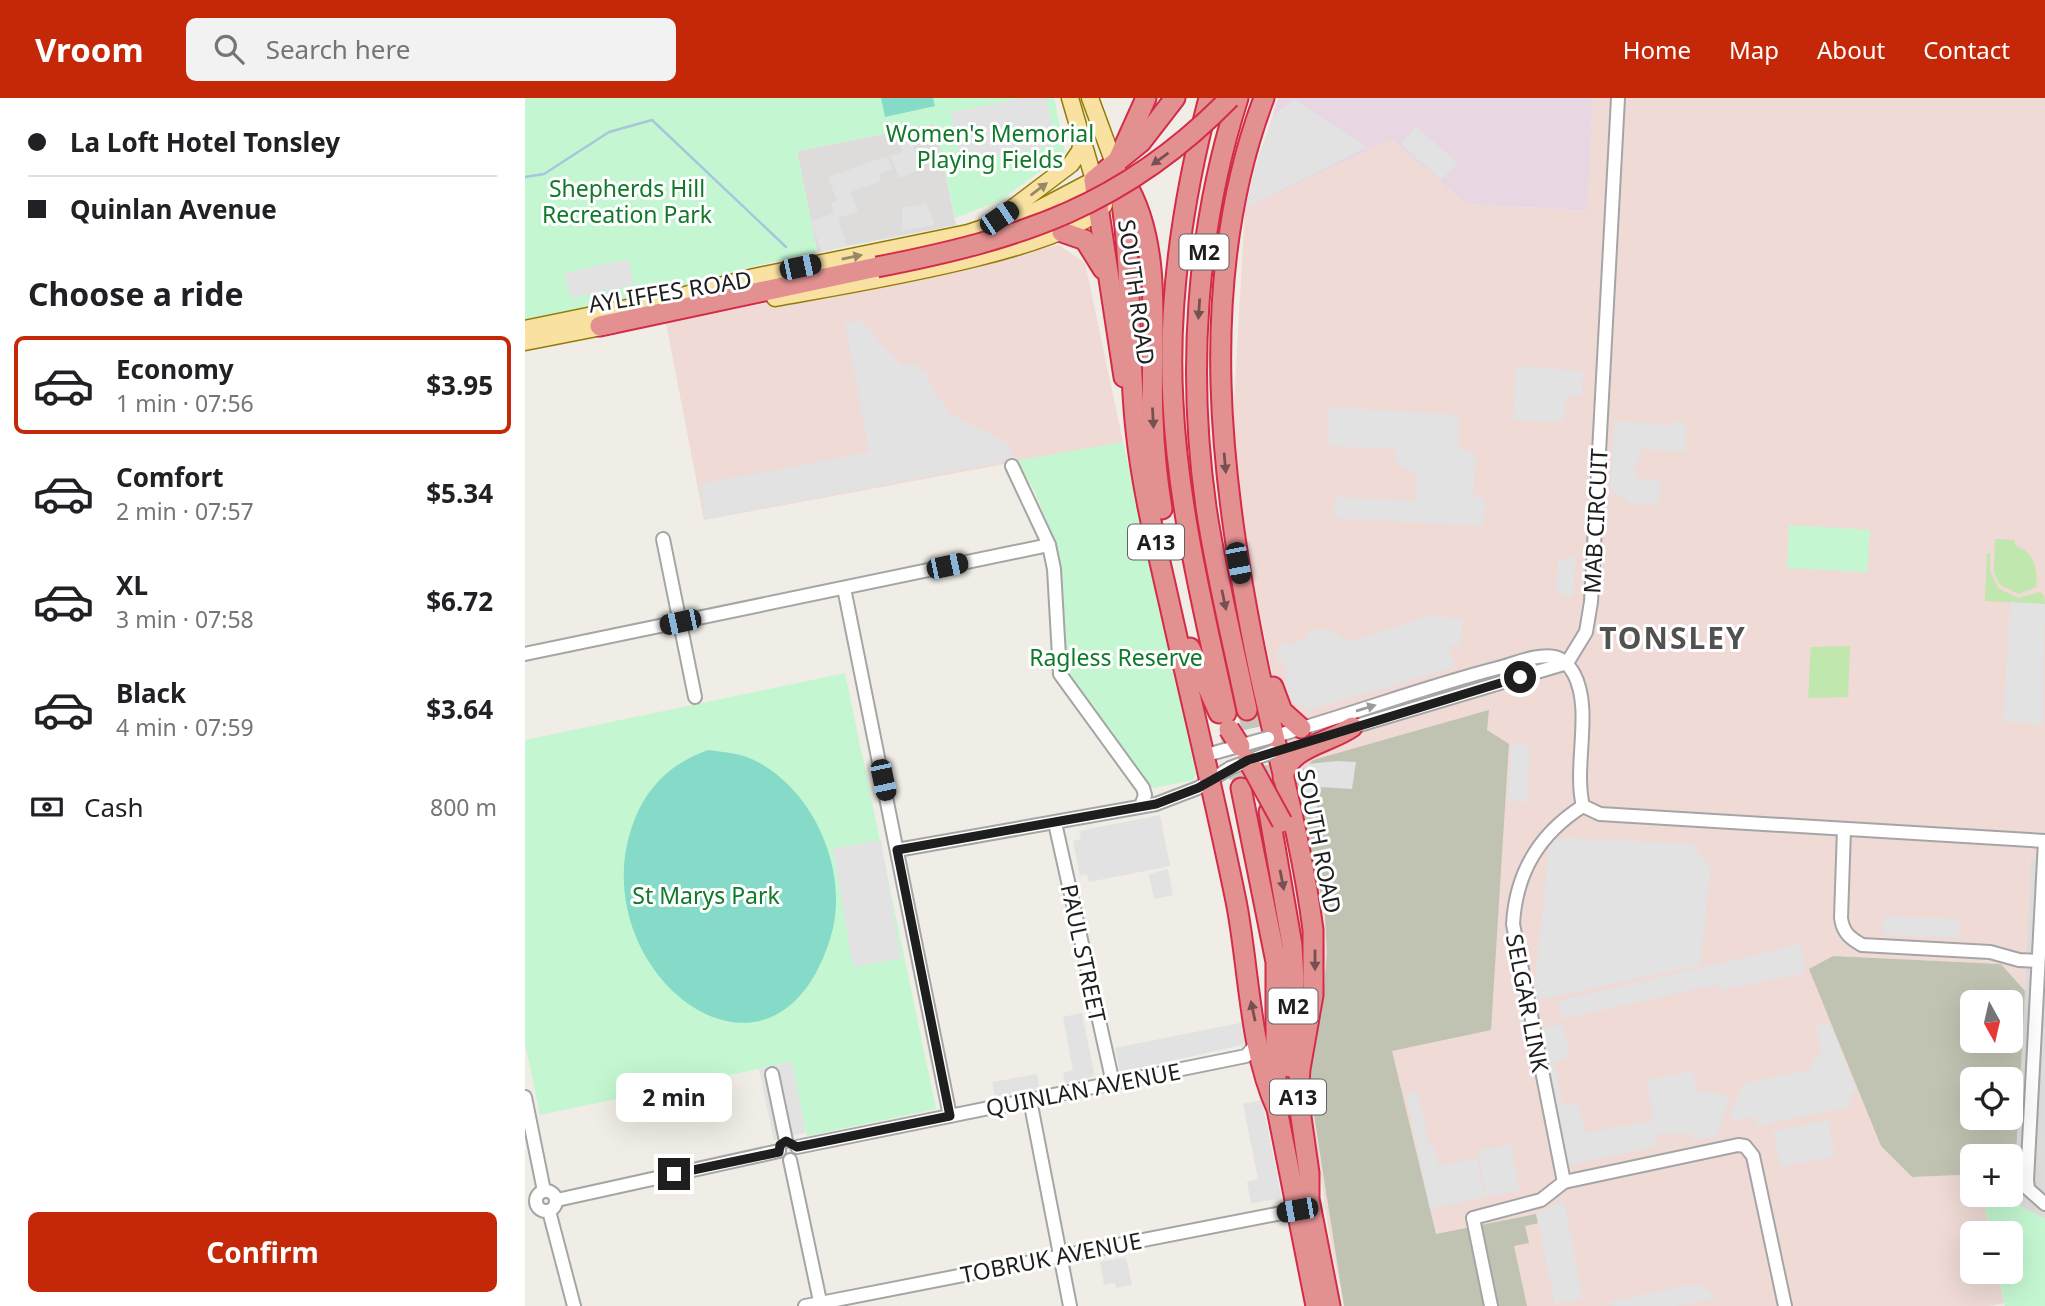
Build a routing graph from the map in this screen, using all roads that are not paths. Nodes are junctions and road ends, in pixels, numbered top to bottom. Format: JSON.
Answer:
{"nodes":[{"id":1,"x":1070,"y":98,"type":"edge"},
{"id":2,"x":1090,"y":98,"type":"edge"},
{"id":3,"x":1146,"y":98,"type":"edge"},
{"id":4,"x":1175,"y":98,"type":"edge"},
{"id":5,"x":1209,"y":98,"type":"edge"},
{"id":6,"x":1264,"y":98,"type":"edge"},
{"id":7,"x":1618,"y":98,"type":"edge"},
{"id":8,"x":1235,"y":99,"type":"edge"},
{"id":9,"x":1082,"y":138,"type":"junction"},
{"id":10,"x":1116,"y":167,"type":"junction"},
{"id":11,"x":1092,"y":171,"type":"junction"},
{"id":12,"x":1100,"y":210,"type":"junction"},
{"id":13,"x":983,"y":229,"type":"junction"},
{"id":14,"x":1062,"y":232,"type":"junction"},
{"id":15,"x":1111,"y":290,"type":"junction"},
{"id":16,"x":600,"y":326,"type":"junction"},
{"id":17,"x":525,"y":329,"type":"edge"},
{"id":18,"x":525,"y":342,"type":"edge"},
{"id":19,"x":1136,"y":429,"type":"junction"},
{"id":20,"x":1222,"y":431,"type":"junction"},
{"id":21,"x":1012,"y":466,"type":"dead end"},
{"id":22,"x":663,"y":539,"type":"dead end"},
{"id":23,"x":1049,"y":545,"type":"junction"},
{"id":24,"x":844,"y":587,"type":"junction"},
{"id":25,"x":680,"y":622,"type":"junction"},
{"id":26,"x":525,"y":654,"type":"edge"},
{"id":27,"x":1567,"y":663,"type":"junction"},
{"id":28,"x":1259,"y":670,"type":"junction"},
{"id":29,"x":695,"y":697,"type":"dead end"},
{"id":30,"x":1247,"y":710,"type":"tunnel mouth"},
{"id":31,"x":1226,"y":713,"type":"tunnel mouth"},
{"id":32,"x":1352,"y":727,"type":"junction"},
{"id":33,"x":1301,"y":728,"type":"junction"},
{"id":34,"x":1273,"y":744,"type":"junction"},
{"id":35,"x":1239,"y":752,"type":"junction"},
{"id":36,"x":1203,"y":756,"type":"junction"},
{"id":37,"x":1283,"y":778,"type":"junction"},
{"id":38,"x":1210,"y":781,"type":"junction"},
{"id":39,"x":1241,"y":788,"type":"tunnel mouth"},
{"id":40,"x":1141,"y":806,"type":"junction"},
{"id":41,"x":1583,"y":806,"type":"junction"},
{"id":42,"x":1276,"y":817,"type":"junction"},
{"id":43,"x":1055,"y":823,"type":"junction"},
{"id":44,"x":1844,"y":829,"type":"junction"},
{"id":45,"x":2045,"y":841,"type":"edge"},
{"id":46,"x":897,"y":850,"type":"junction"},
{"id":47,"x":1304,"y":877,"type":"junction"},
{"id":48,"x":2043,"y":939,"type":"edge"},
{"id":49,"x":2039,"y":961,"type":"junction"},
{"id":50,"x":2041,"y":994,"type":"edge"},
{"id":51,"x":1259,"y":1041,"type":"junction"},
{"id":52,"x":1246,"y":1056,"type":"junction"},
{"id":53,"x":1264,"y":1068,"type":"junction"},
{"id":54,"x":772,"y":1074,"type":"dead end"},
{"id":55,"x":1113,"y":1083,"type":"junction"},
{"id":56,"x":525,"y":1097,"type":"edge"},
{"id":57,"x":1030,"y":1100,"type":"junction"},
{"id":58,"x":1277,"y":1108,"type":"junction"},
{"id":59,"x":950,"y":1116,"type":"junction"},
{"id":60,"x":787,"y":1146,"type":"junction"},
{"id":61,"x":1564,"y":1182,"type":"junction"},
{"id":62,"x":544,"y":1191,"type":"junction"},
{"id":63,"x":2043,"y":1203,"type":"edge"},
{"id":64,"x":531,"y":1205,"type":"edge"},
{"id":65,"x":1303,"y":1205,"type":"junction"},
{"id":66,"x":553,"y":1206,"type":"junction"},
{"id":67,"x":1059,"y":1255,"type":"junction"},
{"id":68,"x":820,"y":1304,"type":"edge"},
{"id":69,"x":574,"y":1306,"type":"edge"},
{"id":70,"x":805,"y":1306,"type":"edge"},
{"id":71,"x":1070,"y":1306,"type":"edge"},
{"id":72,"x":1316,"y":1306,"type":"edge"},
{"id":73,"x":1330,"y":1306,"type":"edge"},
{"id":74,"x":1491,"y":1306,"type":"edge"},
{"id":75,"x":1785,"y":1306,"type":"edge"}],
"edges":[{"from":1,"to":9,"type":"main road"},
{"from":2,"to":10,"type":"main road"},
{"from":3,"to":10,"type":"highway"},
{"from":4,"to":10,"type":"highway","name":"AYLIFFES ROAD"},
{"from":5,"to":31,"type":"highway","number":"M2"},
{"from":6,"to":20,"type":"highway","name":"SOUTH ROAD","number":"A13"},
{"from":7,"to":27,"type":"street","name":"MAB CIRCUIT"},
{"from":8,"to":16,"type":"highway","one_way":true,"bridge":true},
{"from":8,"to":20,"type":"highway"},
{"from":8,"to":30,"type":"highway","number":"M2","one_way":true},
{"from":9,"to":11,"type":"main road"},
{"from":13,"to":9,"type":"main road","one_way":true},
{"from":10,"to":11,"type":"highway","name":"AYLIFFES ROAD"},
{"from":10,"to":12,"type":"main road"},
{"from":10,"to":19,"type":"highway","name":"SOUTH ROAD","number":"A13"},
{"from":10,"to":35,"type":"highway","one_way":true,"bridge":true},
{"from":11,"to":12,"type":"highway","name":"SOUTH ROAD"},
{"from":11,"to":13,"type":"main road","name":"AYLIFFES ROAD"},
{"from":12,"to":14,"type":"main road","name":"AYLIFFES ROAD"},
{"from":12,"to":15,"type":"highway","name":"SOUTH ROAD"},
{"from":17,"to":13,"type":"main road","name":"AYLIFFES ROAD","one_way":true},
{"from":14,"to":15,"type":"highway"},
{"from":14,"to":16,"type":"main road","name":"AYLIFFES ROAD"},
{"from":15,"to":19,"type":"highway","name":"SOUTH ROAD"},
{"from":16,"to":18,"type":"main road","name":"AYLIFFES ROAD"},
{"from":19,"to":36,"type":"highway","name":"SOUTH ROAD","number":"A13"},
{"from":20,"to":28,"type":"highway","name":"SOUTH ROAD","number":"A13","one_way":true},
{"from":21,"to":23,"type":"street"},
{"from":22,"to":25,"type":"street"},
{"from":23,"to":24,"type":"street"},
{"from":23,"to":40,"type":"street"},
{"from":24,"to":25,"type":"street"},
{"from":24,"to":46,"type":"street"},
{"from":25,"to":26,"type":"street"},
{"from":25,"to":29,"type":"street"},
{"from":27,"to":32,"type":"street"},
{"from":33,"to":27,"type":"street","one_way":true},
{"from":27,"to":41,"type":"street"},
{"from":28,"to":33,"type":"highway"},
{"from":28,"to":34,"type":"highway","name":"SOUTH ROAD","number":"A13"},
{"from":32,"to":34,"type":"street"},
{"from":32,"to":37,"type":"highway"},
{"from":33,"to":34,"type":"street"},
{"from":34,"to":35,"type":"street","bridge":true},
{"from":34,"to":37,"type":"highway","name":"SOUTH ROAD","number":"A13"},
{"from":35,"to":36,"type":"street"},
{"from":35,"to":38,"type":"street","bridge":true},
{"from":35,"to":42,"type":"highway","bridge":true},
{"from":36,"to":38,"type":"highway","name":"SOUTH ROAD","number":"A13"},
{"from":37,"to":47,"type":"highway","name":"SOUTH ROAD","number":"A13"},
{"from":38,"to":40,"type":"street"},
{"from":51,"to":38,"type":"highway","name":"SOUTH ROAD","number":"A13","one_way":true},
{"from":39,"to":58,"type":"highway","number":"M2"},
{"from":40,"to":43,"type":"street"},
{"from":41,"to":44,"type":"street"},
{"from":41,"to":61,"type":"street","name":"SELGAR LINK"},
{"from":42,"to":47,"type":"highway"},
{"from":42,"to":65,"type":"highway","number":"M2","one_way":true},
{"from":43,"to":46,"type":"street"},
{"from":43,"to":55,"type":"street","name":"PAUL STREET"},
{"from":44,"to":45,"type":"street"},
{"from":44,"to":49,"type":"street"},
{"from":45,"to":48,"type":"street"},
{"from":46,"to":59,"type":"street"},
{"from":47,"to":65,"type":"highway","name":"SOUTH ROAD","number":"A13","one_way":true},
{"from":48,"to":49,"type":"street"},
{"from":49,"to":50,"type":"street"},
{"from":50,"to":63,"type":"street"},
{"from":51,"to":52,"type":"street"},
{"from":51,"to":53,"type":"highway","name":"SOUTH ROAD","number":"A13"},
{"from":52,"to":53,"type":"street"},
{"from":52,"to":55,"type":"street","name":"QUINLAN AVENUE"},
{"from":53,"to":58,"type":"highway","name":"SOUTH ROAD","number":"A13"},
{"from":54,"to":60,"type":"street"},
{"from":55,"to":57,"type":"street","name":"QUINLAN AVENUE"},
{"from":56,"to":62,"type":"street"},
{"from":57,"to":59,"type":"street","name":"QUINLAN AVENUE"},
{"from":57,"to":67,"type":"street"},
{"from":58,"to":65,"type":"highway","name":"SOUTH ROAD"},
{"from":59,"to":60,"type":"street","name":"QUINLAN AVENUE"},
{"from":60,"to":66,"type":"street","name":"QUINLAN AVENUE"},
{"from":60,"to":68,"type":"street"},
{"from":61,"to":74,"type":"street"},
{"from":61,"to":75,"type":"street"},
{"from":62,"to":64,"type":"street"},
{"from":62,"to":66,"type":"street"},
{"from":64,"to":66,"type":"street"},
{"from":65,"to":67,"type":"street","name":"TOBRUK AVENUE"},
{"from":65,"to":72,"type":"highway","name":"SOUTH ROAD"},
{"from":65,"to":73,"type":"highway","name":"SOUTH ROAD"},
{"from":66,"to":69,"type":"street"},
{"from":67,"to":68,"type":"street","name":"TOBRUK AVENUE"},
{"from":67,"to":71,"type":"street"},
{"from":68,"to":70,"type":"street","name":"TOBRUK AVENUE"}]}
